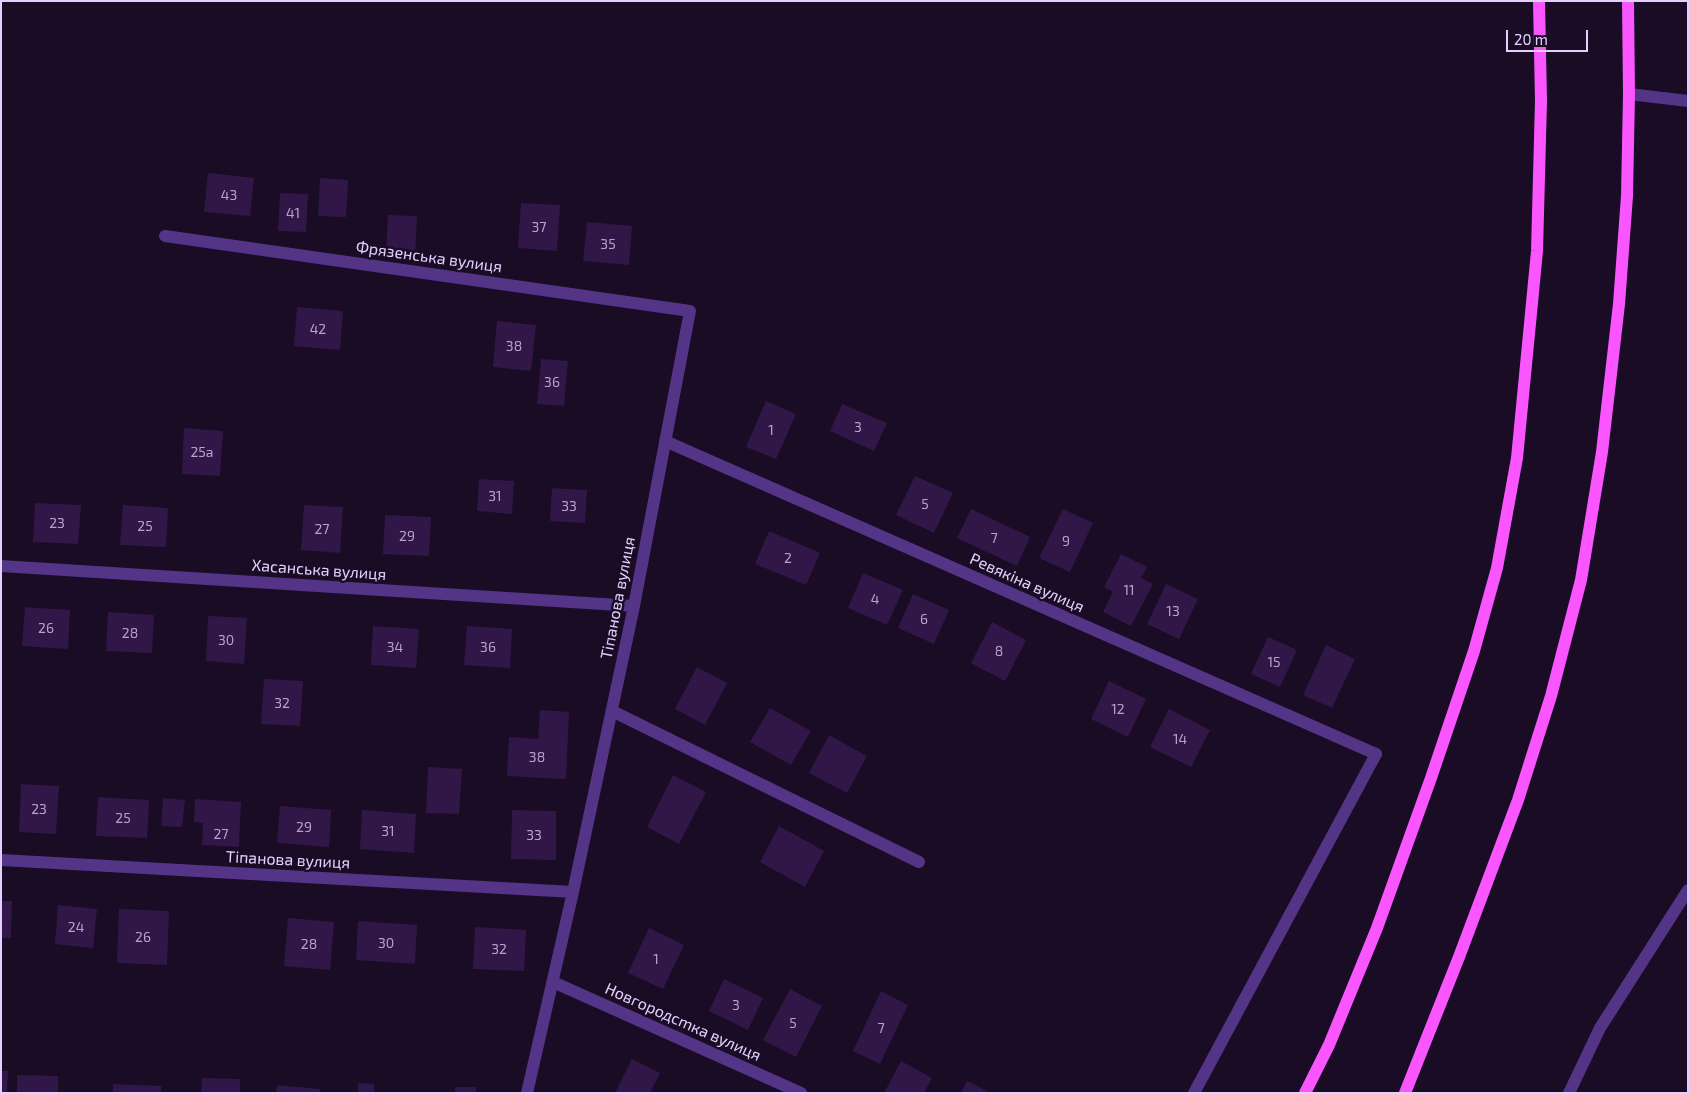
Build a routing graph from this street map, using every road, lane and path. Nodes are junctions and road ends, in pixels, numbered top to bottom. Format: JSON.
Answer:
{"nodes":[{"id":1,"x":1539,"y":1,"type":"edge"},
{"id":2,"x":1628,"y":1,"type":"edge"},
{"id":3,"x":1629,"y":94,"type":"junction"},
{"id":4,"x":1688,"y":101,"type":"edge"},
{"id":5,"x":165,"y":236,"type":"dead end"},
{"id":6,"x":690,"y":311,"type":"joint"},
{"id":7,"x":665,"y":441,"type":"junction"},
{"id":8,"x":1,"y":566,"type":"edge"},
{"id":9,"x":634,"y":606,"type":"junction"},
{"id":10,"x":612,"y":711,"type":"junction"},
{"id":11,"x":1,"y":860,"type":"edge"},
{"id":12,"x":919,"y":862,"type":"dead end"},
{"id":13,"x":1688,"y":890,"type":"edge"},
{"id":14,"x":573,"y":892,"type":"junction"},
{"id":15,"x":553,"y":982,"type":"junction"},
{"id":16,"x":527,"y":1093,"type":"edge"},
{"id":17,"x":801,"y":1093,"type":"edge"},
{"id":18,"x":1194,"y":1093,"type":"edge"},
{"id":19,"x":1305,"y":1093,"type":"edge"},
{"id":20,"x":1405,"y":1093,"type":"edge"},
{"id":21,"x":1569,"y":1093,"type":"edge"}],
"edges":[{"from":1,"to":19,"type":"main road"},
{"from":2,"to":3,"type":"main road"},
{"from":3,"to":4,"type":"street"},
{"from":3,"to":20,"type":"main road"},
{"from":5,"to":6,"type":"street","name":"Фрязенська вулиця"},
{"from":6,"to":7,"type":"street","name":"Тіпанова вулиця"},
{"from":7,"to":9,"type":"street","name":"Тіпанова вулиця"},
{"from":7,"to":18,"type":"street","name":"Ревякiна вулиця"},
{"from":8,"to":9,"type":"street","name":"Хасанська вулиця"},
{"from":9,"to":10,"type":"street","name":"Тіпанова вулиця"},
{"from":10,"to":12,"type":"street"},
{"from":10,"to":14,"type":"street","name":"Тіпанова вулиця"},
{"from":11,"to":14,"type":"street","name":"Тіпанова вулиця"},
{"from":13,"to":21,"type":"street"},
{"from":14,"to":15,"type":"street","name":"Тіпанова вулиця"},
{"from":15,"to":16,"type":"street","name":"Тіпанова вулиця"},
{"from":15,"to":17,"type":"street","name":"Новгородсmка вулиця"}]}
